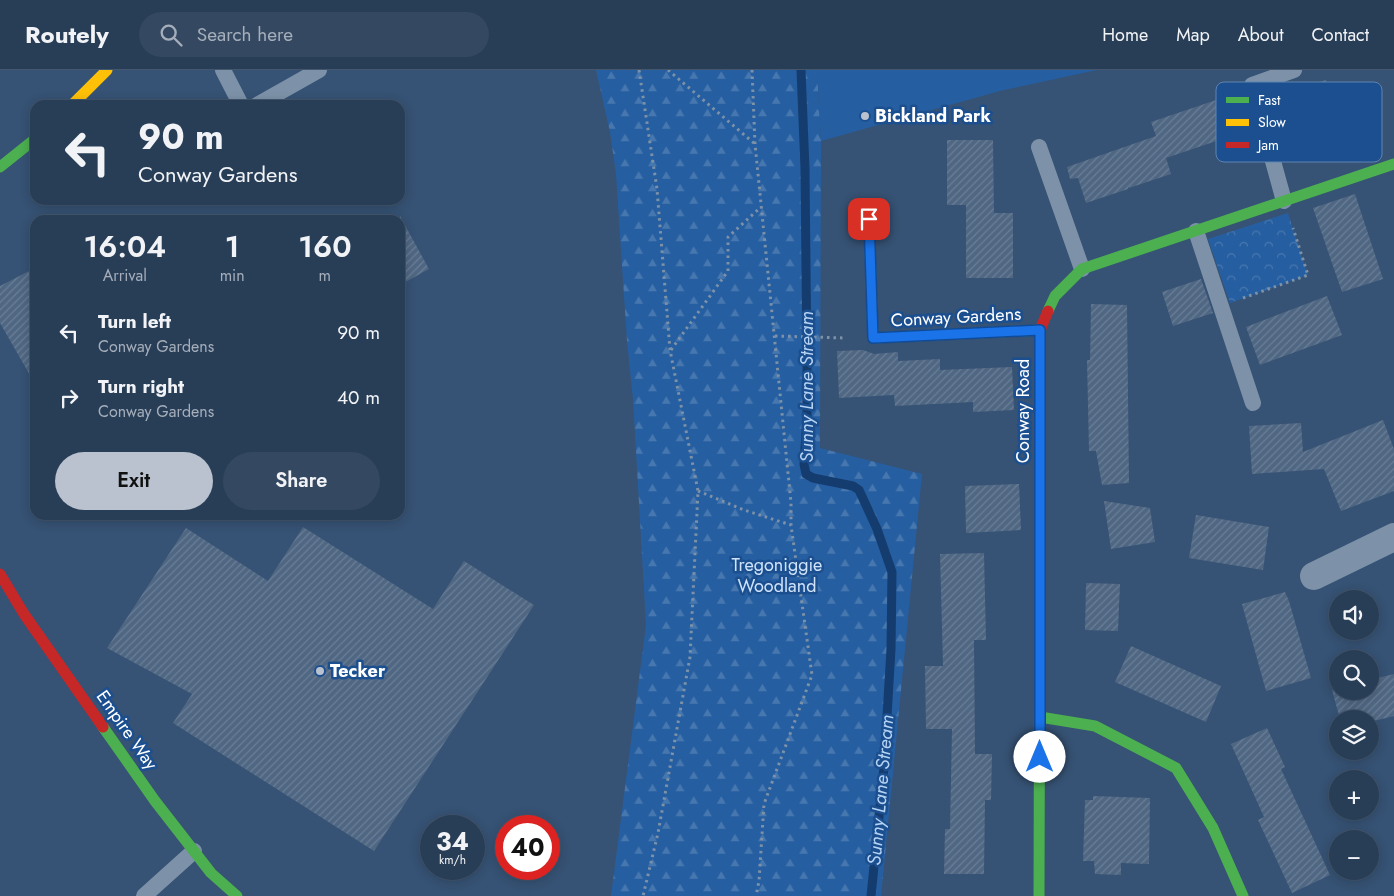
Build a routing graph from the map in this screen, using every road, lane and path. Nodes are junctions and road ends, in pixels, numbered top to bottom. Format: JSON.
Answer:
{"nodes":[{"id":1,"x":106,"y":70,"type":"edge"},
{"id":2,"x":223,"y":70,"type":"edge"},
{"id":3,"x":319,"y":70,"type":"edge"},
{"id":4,"x":639,"y":70,"type":"edge"},
{"id":5,"x":668,"y":70,"type":"edge"},
{"id":6,"x":752,"y":70,"type":"edge"},
{"id":7,"x":1294,"y":70,"type":"edge"},
{"id":8,"x":1260,"y":82,"type":"edge"},
{"id":9,"x":77,"y":100,"type":"edge"},
{"id":10,"x":238,"y":100,"type":"edge"},
{"id":11,"x":266,"y":100,"type":"edge"},
{"id":12,"x":30,"y":143,"type":"edge"},
{"id":13,"x":755,"y":144,"type":"junction"},
{"id":14,"x":1039,"y":147,"type":"dead end"},
{"id":15,"x":1273,"y":162,"type":"edge"},
{"id":16,"x":1394,"y":164,"type":"edge"},
{"id":17,"x":0,"y":167,"type":"edge"},
{"id":18,"x":1284,"y":201,"type":"junction"},
{"id":19,"x":762,"y":206,"type":"junction"},
{"id":20,"x":869,"y":219,"type":"dead end"},
{"id":21,"x":1196,"y":231,"type":"junction"},
{"id":22,"x":1082,"y":270,"type":"junction"},
{"id":23,"x":1221,"y":306,"type":"junction"},
{"id":24,"x":1040,"y":330,"type":"junction"},
{"id":25,"x":775,"y":336,"type":"junction"},
{"id":26,"x":811,"y":337,"type":"dead end"},
{"id":27,"x":670,"y":350,"type":"junction"},
{"id":28,"x":1253,"y":403,"type":"dead end"},
{"id":29,"x":698,"y":491,"type":"junction"},
{"id":30,"x":791,"y":525,"type":"junction"},
{"id":31,"x":1394,"y":537,"type":"edge"},
{"id":32,"x":0,"y":574,"type":"edge"},
{"id":33,"x":1314,"y":576,"type":"dead end"},
{"id":34,"x":1040,"y":717,"type":"junction"},
{"id":35,"x":194,"y":851,"type":"junction"},
{"id":36,"x":144,"y":896,"type":"edge"},
{"id":37,"x":238,"y":896,"type":"edge"},
{"id":38,"x":643,"y":896,"type":"edge"},
{"id":39,"x":756,"y":896,"type":"edge"},
{"id":40,"x":1039,"y":896,"type":"edge"},
{"id":41,"x":1243,"y":896,"type":"edge"}],
"edges":[{"from":1,"to":9,"type":"street"},
{"from":2,"to":10,"type":"lane"},
{"from":3,"to":11,"type":"lane"},
{"from":4,"to":27,"type":"path"},
{"from":5,"to":13,"type":"path"},
{"from":6,"to":13,"type":"path"},
{"from":7,"to":8,"type":"lane"},
{"from":12,"to":17,"type":"street"},
{"from":13,"to":19,"type":"path"},
{"from":14,"to":22,"type":"lane"},
{"from":15,"to":18,"type":"lane"},
{"from":16,"to":18,"type":"street","name":"Conway Road"},
{"from":18,"to":21,"type":"street","name":"Conway Road"},
{"from":18,"to":23,"type":"path"},
{"from":19,"to":25,"type":"path"},
{"from":19,"to":27,"type":"path"},
{"from":20,"to":24,"type":"street","name":"Conway Gardens"},
{"from":21,"to":22,"type":"street","name":"Conway Road"},
{"from":21,"to":23,"type":"lane"},
{"from":22,"to":24,"type":"street","name":"Conway Road"},
{"from":23,"to":28,"type":"lane"},
{"from":24,"to":34,"type":"street","name":"Conway Road"},
{"from":25,"to":26,"type":"path"},
{"from":25,"to":30,"type":"path"},
{"from":27,"to":29,"type":"path"},
{"from":29,"to":30,"type":"path"},
{"from":29,"to":38,"type":"path"},
{"from":30,"to":39,"type":"path"},
{"from":31,"to":33,"type":"street"},
{"from":32,"to":35,"type":"street","name":"Empire Way"},
{"from":34,"to":40,"type":"street","name":"Conway Road"},
{"from":34,"to":41,"type":"street"},
{"from":35,"to":36,"type":"lane"},
{"from":35,"to":37,"type":"street","name":"Empire Way"}]}
